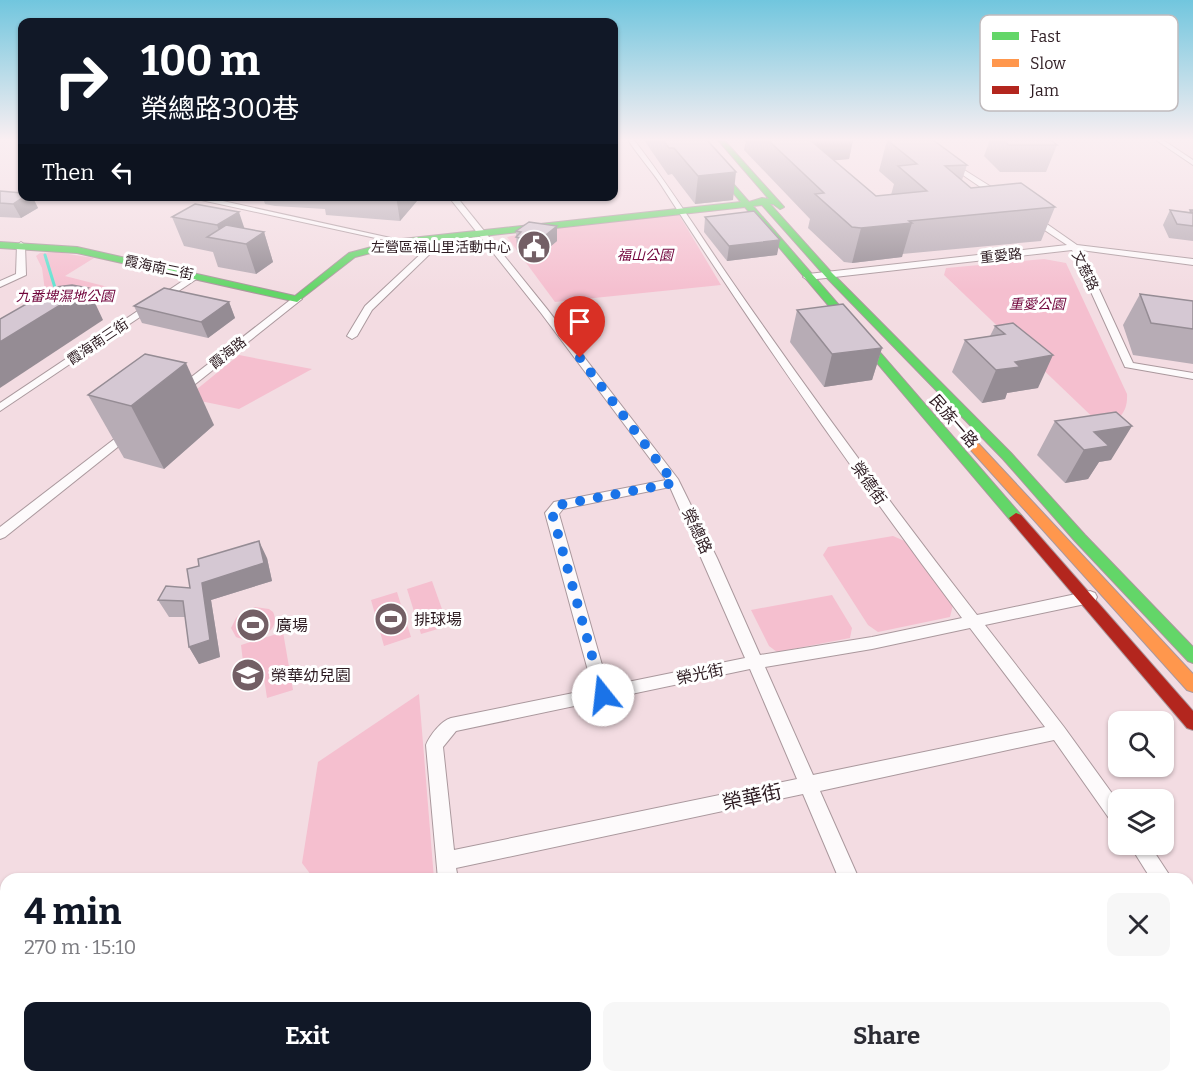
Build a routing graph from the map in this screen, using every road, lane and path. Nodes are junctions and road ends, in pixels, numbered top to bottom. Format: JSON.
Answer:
{"nodes":[{"id":1,"x":668,"y":191,"type":"edge"},
{"id":2,"x":747,"y":191,"type":"edge"},
{"id":3,"x":749,"y":191,"type":"edge"},
{"id":4,"x":751,"y":191,"type":"edge"},
{"id":5,"x":752,"y":191,"type":"edge"},
{"id":6,"x":991,"y":191,"type":"edge"},
{"id":7,"x":210,"y":201,"type":"edge"},
{"id":8,"x":457,"y":201,"type":"edge"},
{"id":9,"x":760,"y":203,"type":"junction"},
{"id":10,"x":1010,"y":203,"type":"edge"},
{"id":11,"x":681,"y":211,"type":"junction"},
{"id":12,"x":1027,"y":214,"type":"edge"},
{"id":13,"x":482,"y":232,"type":"junction"},
{"id":14,"x":402,"y":242,"type":"junction"},
{"id":15,"x":0,"y":244,"type":"edge"},
{"id":16,"x":21,"y":245,"type":"junction"},
{"id":17,"x":1075,"y":247,"type":"junction"},
{"id":18,"x":1193,"y":262,"type":"edge"},
{"id":19,"x":824,"y":275,"type":"junction"},
{"id":20,"x":196,"y":276,"type":"junction"},
{"id":21,"x":0,"y":284,"type":"edge"},
{"id":22,"x":297,"y":299,"type":"junction"},
{"id":23,"x":352,"y":336,"type":"dead end"},
{"id":24,"x":1193,"y":376,"type":"edge"},
{"id":25,"x":174,"y":396,"type":"dead end"},
{"id":26,"x":0,"y":408,"type":"edge"},
{"id":27,"x":137,"y":425,"type":"edge"},
{"id":28,"x":674,"y":483,"type":"junction"},
{"id":29,"x":0,"y":534,"type":"edge"},
{"id":30,"x":1107,"y":593,"type":"junction"},
{"id":31,"x":1085,"y":598,"type":"junction"},
{"id":32,"x":1161,"y":603,"type":"dead end"},
{"id":33,"x":973,"y":622,"type":"junction"},
{"id":34,"x":1193,"y":657,"type":"edge"},
{"id":35,"x":755,"y":662,"type":"junction"},
{"id":36,"x":1193,"y":685,"type":"edge"},
{"id":37,"x":603,"y":695,"type":"junction"},
{"id":38,"x":1193,"y":723,"type":"edge"},
{"id":39,"x":1058,"y":732,"type":"junction"},
{"id":40,"x":807,"y":786,"type":"junction"},
{"id":41,"x":1108,"y":802,"type":"edge"},
{"id":42,"x":1146,"y":855,"type":"edge"},
{"id":43,"x":448,"y":870,"type":"edge"},
{"id":44,"x":846,"y":873,"type":"edge"},
{"id":45,"x":1158,"y":873,"type":"edge"}],
"edges":[{"from":1,"to":11,"type":"street","name":"榮德街"},
{"from":2,"to":9,"type":"main road","name":"民族一路"},
{"from":3,"to":9,"type":"main road","name":"民族一路"},
{"from":4,"to":9,"type":"main road","name":"民族一路"},
{"from":5,"to":9,"type":"main road","name":"民族一路"},
{"from":6,"to":10,"type":"street"},
{"from":7,"to":14,"type":"street"},
{"from":8,"to":13,"type":"street","name":"榮總路"},
{"from":9,"to":11,"type":"main road","name":"霞海路"},
{"from":9,"to":19,"type":"main road","name":"民族一路"},
{"from":9,"to":19,"type":"main road","name":"民族一路"},
{"from":11,"to":13,"type":"main road","name":"霞海路"},
{"from":11,"to":33,"type":"street","name":"榮德街"},
{"from":12,"to":17,"type":"street","name":"文慈路"},
{"from":13,"to":14,"type":"main road","name":"霞海路"},
{"from":13,"to":28,"type":"street","name":"榮總路"},
{"from":14,"to":22,"type":"main road","name":"霞海路"},
{"from":14,"to":23,"type":"street"},
{"from":15,"to":16,"type":"main road","name":"霞海南二街"},
{"from":16,"to":20,"type":"main road","name":"霞海南二街"},
{"from":16,"to":21,"type":"street"},
{"from":17,"to":18,"type":"street","name":"重愛路"},
{"from":17,"to":19,"type":"street","name":"重愛路"},
{"from":17,"to":24,"type":"street","name":"文慈路"},
{"from":19,"to":30,"type":"main road","name":"民族一路"},
{"from":19,"to":31,"type":"main road","name":"民族一路"},
{"from":19,"to":32,"type":"main road","name":"民族一路"},
{"from":19,"to":34,"type":"main road","name":"民族一路"},
{"from":20,"to":22,"type":"main road","name":"霞海南二街"},
{"from":20,"to":26,"type":"street","name":"霞海南三街"},
{"from":22,"to":25,"type":"street","name":"霞海路"},
{"from":27,"to":29,"type":"street"},
{"from":28,"to":35,"type":"street","name":"榮總路"},
{"from":28,"to":37,"type":"street"},
{"from":30,"to":31,"type":"street","name":"榮光街"},
{"from":30,"to":36,"type":"main road","name":"民族一路"},
{"from":31,"to":33,"type":"street","name":"榮光街"},
{"from":31,"to":38,"type":"main road","name":"民族一路"},
{"from":33,"to":35,"type":"street","name":"榮光街"},
{"from":33,"to":39,"type":"street","name":"榮德街"},
{"from":35,"to":37,"type":"street","name":"榮光街"},
{"from":35,"to":40,"type":"street","name":"榮總路"},
{"from":37,"to":43,"type":"street","name":"榮光街"},
{"from":39,"to":40,"type":"street","name":"榮華街"},
{"from":39,"to":41,"type":"street","name":"榮德街"},
{"from":40,"to":43,"type":"street","name":"榮華街"},
{"from":40,"to":44,"type":"street","name":"榮總路"},
{"from":42,"to":45,"type":"street"}]}
